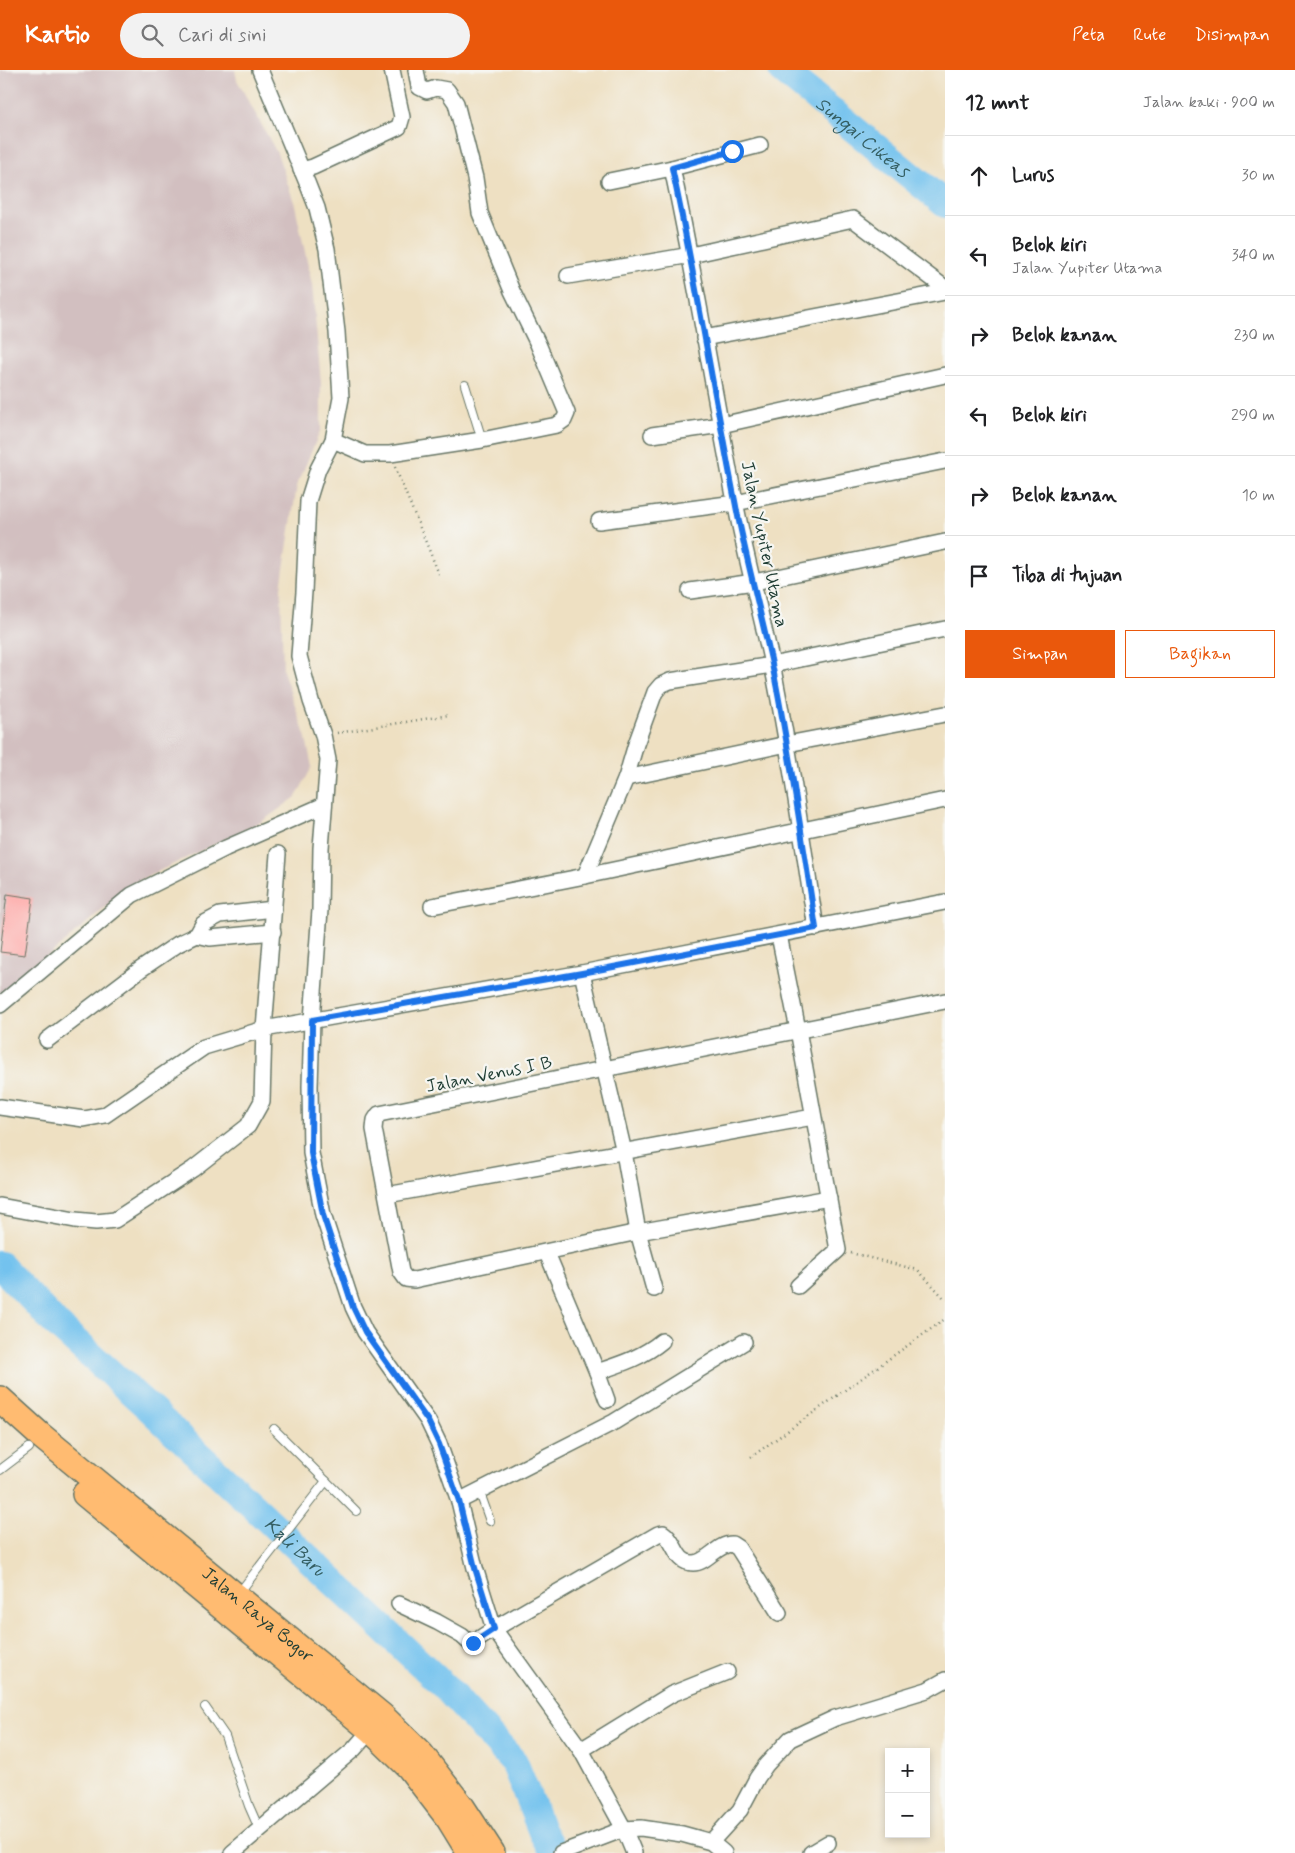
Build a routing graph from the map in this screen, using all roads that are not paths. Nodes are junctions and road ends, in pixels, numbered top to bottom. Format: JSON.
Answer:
{"nodes":[{"id":1,"x":260,"y":70,"type":"edge"},
{"id":2,"x":392,"y":70,"type":"edge"},
{"id":3,"x":416,"y":70,"type":"edge"},
{"id":4,"x":760,"y":145,"type":"dead end"},
{"id":5,"x":672,"y":168,"type":"junction"},
{"id":6,"x":301,"y":170,"type":"junction"},
{"id":7,"x":609,"y":181,"type":"dead end"},
{"id":8,"x":691,"y":255,"type":"junction"},
{"id":9,"x":568,"y":276,"type":"dead end"},
{"id":10,"x":945,"y":290,"type":"edge"},
{"id":11,"x":704,"y":338,"type":"junction"},
{"id":12,"x":945,"y":375,"type":"edge"},
{"id":13,"x":466,"y":385,"type":"dead end"},
{"id":14,"x":721,"y":426,"type":"junction"},
{"id":15,"x":652,"y":435,"type":"dead end"},
{"id":16,"x":333,"y":440,"type":"junction"},
{"id":17,"x":482,"y":440,"type":"junction"},
{"id":18,"x":945,"y":461,"type":"edge"},
{"id":19,"x":735,"y":503,"type":"junction"},
{"id":20,"x":599,"y":521,"type":"dead end"},
{"id":21,"x":945,"y":542,"type":"edge"},
{"id":22,"x":754,"y":582,"type":"junction"},
{"id":23,"x":690,"y":591,"type":"dead end"},
{"id":24,"x":945,"y":629,"type":"edge"},
{"id":25,"x":772,"y":665,"type":"junction"},
{"id":26,"x":945,"y":714,"type":"edge"},
{"id":27,"x":787,"y":744,"type":"junction"},
{"id":28,"x":626,"y":778,"type":"junction"},
{"id":29,"x":945,"y":800,"type":"edge"},
{"id":30,"x":324,"y":805,"type":"junction"},
{"id":31,"x":800,"y":829,"type":"junction"},
{"id":32,"x":278,"y":854,"type":"dead end"},
{"id":33,"x":584,"y":876,"type":"junction"},
{"id":34,"x":945,"y":902,"type":"edge"},
{"id":35,"x":432,"y":906,"type":"dead end"},
{"id":36,"x":274,"y":908,"type":"junction"},
{"id":37,"x":816,"y":928,"type":"junction"},
{"id":38,"x":273,"y":932,"type":"junction"},
{"id":39,"x":197,"y":935,"type":"junction"},
{"id":40,"x":779,"y":935,"type":"junction"},
{"id":41,"x":582,"y":973,"type":"junction"},
{"id":42,"x":945,"y":1001,"type":"edge"},
{"id":43,"x":0,"y":1006,"type":"edge"},
{"id":44,"x":312,"y":1020,"type":"junction"},
{"id":45,"x":264,"y":1029,"type":"junction"},
{"id":46,"x":798,"y":1030,"type":"junction"},
{"id":47,"x":46,"y":1040,"type":"dead end"},
{"id":48,"x":606,"y":1070,"type":"junction"},
{"id":49,"x":0,"y":1107,"type":"edge"},
{"id":50,"x":813,"y":1117,"type":"junction"},
{"id":51,"x":624,"y":1152,"type":"junction"},
{"id":52,"x":388,"y":1195,"type":"junction"},
{"id":53,"x":829,"y":1198,"type":"junction"},
{"id":54,"x":0,"y":1206,"type":"edge"},
{"id":55,"x":638,"y":1232,"type":"junction"},
{"id":56,"x":547,"y":1253,"type":"junction"},
{"id":57,"x":798,"y":1286,"type":"dead end"},
{"id":58,"x":654,"y":1289,"type":"dead end"},
{"id":59,"x":662,"y":1341,"type":"dead end"},
{"id":60,"x":744,"y":1342,"type":"dead end"},
{"id":61,"x":597,"y":1372,"type":"junction"},
{"id":62,"x":0,"y":1399,"type":"edge"},
{"id":63,"x":607,"y":1400,"type":"dead end"},
{"id":64,"x":0,"y":1422,"type":"edge"},
{"id":65,"x":274,"y":1430,"type":"dead end"},
{"id":66,"x":29,"y":1448,"type":"junction"},
{"id":67,"x":0,"y":1470,"type":"edge"},
{"id":68,"x":326,"y":1481,"type":"junction"},
{"id":69,"x":479,"y":1490,"type":"junction"},
{"id":70,"x":459,"y":1501,"type":"junction"},
{"id":71,"x":356,"y":1511,"type":"dead end"},
{"id":72,"x":490,"y":1521,"type":"dead end"},
{"id":73,"x":232,"y":1604,"type":"junction"},
{"id":74,"x":399,"y":1604,"type":"dead end"},
{"id":75,"x":779,"y":1613,"type":"dead end"},
{"id":76,"x":494,"y":1629,"type":"junction"},
{"id":77,"x":727,"y":1672,"type":"dead end"},
{"id":78,"x":945,"y":1680,"type":"edge"},
{"id":79,"x":205,"y":1707,"type":"dead end"},
{"id":80,"x":376,"y":1723,"type":"junction"},
{"id":81,"x":581,"y":1750,"type":"junction"},
{"id":82,"x":624,"y":1829,"type":"junction"},
{"id":83,"x":260,"y":1831,"type":"junction"},
{"id":84,"x":710,"y":1842,"type":"junction"},
{"id":85,"x":828,"y":1843,"type":"dead end"},
{"id":86,"x":232,"y":1853,"type":"edge"},
{"id":87,"x":470,"y":1853,"type":"edge"},
{"id":88,"x":492,"y":1853,"type":"edge"},
{"id":89,"x":561,"y":1853,"type":"edge"},
{"id":90,"x":634,"y":1853,"type":"edge"},
{"id":91,"x":724,"y":1853,"type":"edge"},
{"id":92,"x":811,"y":1853,"type":"edge"}],
"edges":[{"from":1,"to":6,"type":"street"},
{"from":2,"to":6,"type":"street"},
{"from":3,"to":17,"type":"street"},
{"from":4,"to":5,"type":"street"},
{"from":5,"to":7,"type":"street"},
{"from":5,"to":8,"type":"street","name":"Jalan Yupiter Utama"},
{"from":6,"to":16,"type":"street"},
{"from":8,"to":9,"type":"street"},
{"from":8,"to":10,"type":"street"},
{"from":8,"to":11,"type":"street","name":"Jalan Yupiter Utama"},
{"from":10,"to":11,"type":"street"},
{"from":11,"to":14,"type":"street","name":"Jalan Yupiter Utama"},
{"from":12,"to":14,"type":"street"},
{"from":13,"to":17,"type":"lane"},
{"from":14,"to":15,"type":"street"},
{"from":14,"to":19,"type":"street","name":"Jalan Yupiter Utama"},
{"from":16,"to":17,"type":"street"},
{"from":16,"to":30,"type":"street"},
{"from":18,"to":19,"type":"street"},
{"from":19,"to":20,"type":"street"},
{"from":19,"to":22,"type":"street","name":"Jalan Yupiter Utama"},
{"from":21,"to":22,"type":"street"},
{"from":22,"to":23,"type":"street"},
{"from":22,"to":25,"type":"street","name":"Jalan Yupiter Utama"},
{"from":24,"to":25,"type":"street"},
{"from":25,"to":27,"type":"street","name":"Jalan Yupiter Utama"},
{"from":25,"to":28,"type":"street"},
{"from":26,"to":27,"type":"street"},
{"from":27,"to":28,"type":"street"},
{"from":27,"to":31,"type":"street","name":"Jalan Yupiter Utama"},
{"from":28,"to":33,"type":"street"},
{"from":29,"to":31,"type":"street"},
{"from":30,"to":43,"type":"street"},
{"from":30,"to":44,"type":"street"},
{"from":31,"to":33,"type":"street"},
{"from":31,"to":37,"type":"street","name":"Jalan Yupiter Utama"},
{"from":32,"to":36,"type":"street"},
{"from":33,"to":35,"type":"street"},
{"from":34,"to":37,"type":"street"},
{"from":36,"to":38,"type":"street"},
{"from":36,"to":39,"type":"street"},
{"from":37,"to":40,"type":"street"},
{"from":38,"to":39,"type":"street"},
{"from":38,"to":45,"type":"street"},
{"from":39,"to":47,"type":"street"},
{"from":40,"to":41,"type":"street"},
{"from":40,"to":46,"type":"street"},
{"from":41,"to":44,"type":"street"},
{"from":41,"to":48,"type":"street"},
{"from":42,"to":46,"type":"street","name":"Jalan Venus I B"},
{"from":44,"to":45,"type":"street"},
{"from":44,"to":70,"type":"street"},
{"from":45,"to":49,"type":"street"},
{"from":45,"to":54,"type":"street"},
{"from":46,"to":48,"type":"street","name":"Jalan Venus I B"},
{"from":46,"to":50,"type":"street"},
{"from":48,"to":51,"type":"street"},
{"from":48,"to":52,"type":"street","name":"Jalan Venus I B"},
{"from":50,"to":51,"type":"street"},
{"from":50,"to":53,"type":"street"},
{"from":51,"to":52,"type":"street"},
{"from":51,"to":55,"type":"street"},
{"from":52,"to":56,"type":"street"},
{"from":53,"to":55,"type":"street"},
{"from":53,"to":57,"type":"street"},
{"from":55,"to":56,"type":"street"},
{"from":55,"to":58,"type":"street"},
{"from":56,"to":61,"type":"street"},
{"from":59,"to":61,"type":"street"},
{"from":60,"to":69,"type":"street"},
{"from":61,"to":63,"type":"street"},
{"from":62,"to":73,"type":"highway","name":"Jalan Raya Bogor"},
{"from":64,"to":66,"type":"highway","name":"Jalan Raya Bogor"},
{"from":65,"to":68,"type":"lane"},
{"from":66,"to":67,"type":"lane"},
{"from":66,"to":73,"type":"highway","name":"Jalan Raya Bogor"},
{"from":68,"to":71,"type":"lane"},
{"from":68,"to":73,"type":"lane"},
{"from":69,"to":70,"type":"street"},
{"from":69,"to":72,"type":"lane"},
{"from":70,"to":76,"type":"street"},
{"from":73,"to":80,"type":"highway","name":"Jalan Raya Bogor"},
{"from":74,"to":76,"type":"street"},
{"from":75,"to":76,"type":"street"},
{"from":76,"to":81,"type":"street"},
{"from":77,"to":81,"type":"street"},
{"from":78,"to":84,"type":"street"},
{"from":79,"to":83,"type":"lane"},
{"from":80,"to":83,"type":"street"},
{"from":80,"to":87,"type":"highway","name":"Jalan Raya Bogor"},
{"from":80,"to":88,"type":"highway","name":"Jalan Raya Bogor"},
{"from":81,"to":82,"type":"street"},
{"from":82,"to":84,"type":"street"},
{"from":82,"to":89,"type":"street"},
{"from":82,"to":90,"type":"street"},
{"from":83,"to":86,"type":"street"},
{"from":84,"to":91,"type":"street"},
{"from":85,"to":92,"type":"street"}]}
